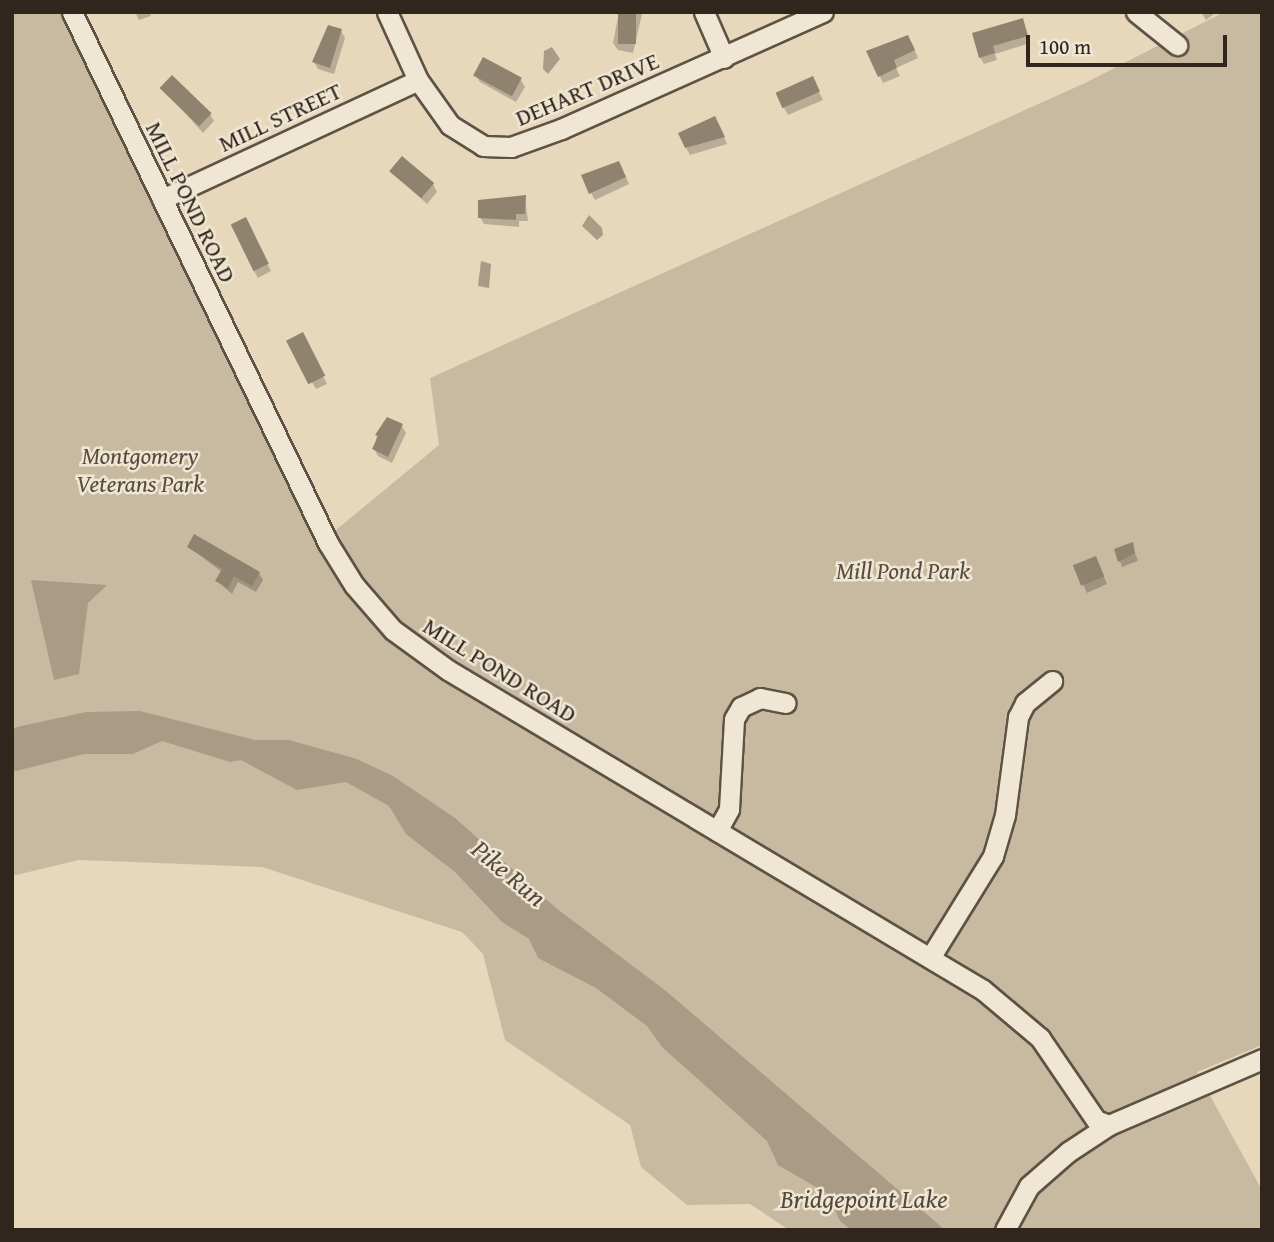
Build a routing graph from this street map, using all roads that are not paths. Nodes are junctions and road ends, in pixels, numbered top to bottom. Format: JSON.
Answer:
{"nodes":[{"id":1,"x":72,"y":12,"type":"edge"},
{"id":2,"x":387,"y":12,"type":"edge"},
{"id":3,"x":704,"y":12,"type":"edge"},
{"id":4,"x":823,"y":12,"type":"edge"},
{"id":5,"x":1136,"y":12,"type":"edge"},
{"id":6,"x":1177,"y":45,"type":"dead end"},
{"id":7,"x":724,"y":58,"type":"junction"},
{"id":8,"x":418,"y":80,"type":"junction"},
{"id":9,"x":162,"y":199,"type":"junction"},
{"id":10,"x":1052,"y":681,"type":"dead end"},
{"id":11,"x":786,"y":703,"type":"dead end"},
{"id":12,"x":717,"y":831,"type":"junction"},
{"id":13,"x":930,"y":958,"type":"junction"},
{"id":14,"x":1262,"y":1059,"type":"edge"},
{"id":15,"x":1109,"y":1125,"type":"junction"},
{"id":16,"x":1005,"y":1230,"type":"edge"}],
"edges":[{"from":1,"to":9,"type":"street","name":"MILL POND ROAD"},
{"from":2,"to":8,"type":"street","name":"DEHART DRIVE"},
{"from":3,"to":7,"type":"street"},
{"from":4,"to":7,"type":"street","name":"DEHART DRIVE"},
{"from":5,"to":6,"type":"street"},
{"from":7,"to":8,"type":"street","name":"DEHART DRIVE"},
{"from":8,"to":9,"type":"street","name":"MILL STREET"},
{"from":9,"to":12,"type":"street","name":"MILL POND ROAD"},
{"from":10,"to":13,"type":"street"},
{"from":11,"to":12,"type":"street"},
{"from":12,"to":13,"type":"street","name":"MILL POND ROAD"},
{"from":13,"to":15,"type":"street","name":"MILL POND ROAD"},
{"from":14,"to":15,"type":"street"},
{"from":15,"to":16,"type":"street"}]}
